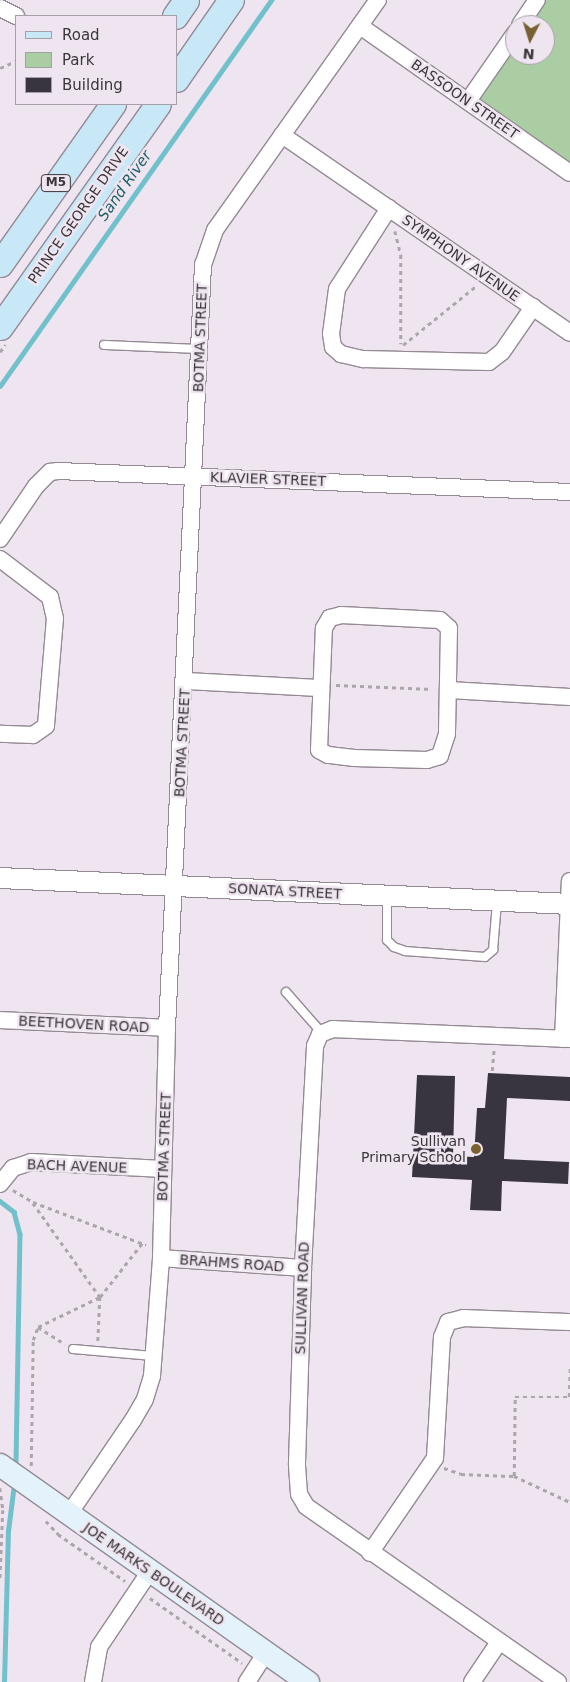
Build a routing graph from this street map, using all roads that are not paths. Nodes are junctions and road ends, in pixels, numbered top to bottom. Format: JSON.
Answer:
{"nodes":[{"id":1,"x":186,"y":0,"type":"edge"},
{"id":2,"x":232,"y":0,"type":"edge"},
{"id":3,"x":378,"y":0,"type":"edge"},
{"id":4,"x":538,"y":0,"type":"edge"},
{"id":5,"x":0,"y":8,"type":"edge"},
{"id":6,"x":176,"y":15,"type":"edge"},
{"id":7,"x":527,"y":15,"type":"edge"},
{"id":8,"x":15,"y":16,"type":"edge"},
{"id":9,"x":360,"y":26,"type":"junction"},
{"id":10,"x":505,"y":47,"type":"edge"},
{"id":11,"x":178,"y":76,"type":"edge"},
{"id":12,"x":468,"y":101,"type":"junction"},
{"id":13,"x":102,"y":105,"type":"edge"},
{"id":14,"x":112,"y":105,"type":"edge"},
{"id":15,"x":157,"y":105,"type":"edge"},
{"id":16,"x":282,"y":135,"type":"junction"},
{"id":17,"x":77,"y":156,"type":"junction"},
{"id":18,"x":570,"y":173,"type":"edge"},
{"id":19,"x":389,"y":208,"type":"junction"},
{"id":20,"x":0,"y":264,"type":"edge"},
{"id":21,"x":533,"y":307,"type":"junction"},
{"id":22,"x":0,"y":327,"type":"edge"},
{"id":23,"x":570,"y":333,"type":"edge"},
{"id":24,"x":104,"y":345,"type":"dead end"},
{"id":25,"x":200,"y":349,"type":"junction"},
{"id":26,"x":193,"y":476,"type":"junction"},
{"id":27,"x":570,"y":492,"type":"edge"},
{"id":28,"x":0,"y":539,"type":"edge"},
{"id":29,"x":0,"y":560,"type":"edge"},
{"id":30,"x":186,"y":681,"type":"junction"},
{"id":31,"x":319,"y":688,"type":"junction"},
{"id":32,"x":449,"y":690,"type":"junction"},
{"id":33,"x":570,"y":697,"type":"edge"},
{"id":34,"x":0,"y":734,"type":"edge"},
{"id":35,"x":0,"y":878,"type":"edge"},
{"id":36,"x":570,"y":881,"type":"edge"},
{"id":37,"x":175,"y":886,"type":"junction"},
{"id":38,"x":387,"y":896,"type":"junction"},
{"id":39,"x":497,"y":900,"type":"junction"},
{"id":40,"x":570,"y":904,"type":"edge"},
{"id":41,"x":286,"y":992,"type":"dead end"},
{"id":42,"x":0,"y":1020,"type":"edge"},
{"id":43,"x":168,"y":1028,"type":"junction"},
{"id":44,"x":322,"y":1033,"type":"junction"},
{"id":45,"x":567,"y":1039,"type":"edge"},
{"id":46,"x":163,"y":1169,"type":"junction"},
{"id":47,"x":0,"y":1183,"type":"edge"},
{"id":48,"x":161,"y":1258,"type":"junction"},
{"id":49,"x":303,"y":1268,"type":"junction"},
{"id":50,"x":570,"y":1322,"type":"edge"},
{"id":51,"x":73,"y":1348,"type":"road end"},
{"id":52,"x":153,"y":1356,"type":"junction"},
{"id":53,"x":1,"y":1473,"type":"edge"},
{"id":54,"x":69,"y":1514,"type":"junction"},
{"id":55,"x":370,"y":1553,"type":"junction"},
{"id":56,"x":150,"y":1572,"type":"junction"},
{"id":57,"x":499,"y":1642,"type":"junction"},
{"id":58,"x":266,"y":1653,"type":"junction"},
{"id":59,"x":248,"y":1675,"type":"edge"},
{"id":60,"x":93,"y":1682,"type":"edge"},
{"id":61,"x":308,"y":1682,"type":"edge"},
{"id":62,"x":472,"y":1682,"type":"edge"},
{"id":63,"x":558,"y":1682,"type":"edge"}],
"edges":[{"from":1,"to":6,"type":"main road"},
{"from":2,"to":11,"type":"main road"},
{"from":3,"to":9,"type":"street","name":"BOTMA STREET"},
{"from":4,"to":7,"type":"street"},
{"from":5,"to":8,"type":"street"},
{"from":9,"to":12,"type":"street","name":"BASSOON STREET"},
{"from":9,"to":16,"type":"street","name":"BOTMA STREET"},
{"from":10,"to":12,"type":"street"},
{"from":12,"to":18,"type":"street","name":"BASSOON STREET"},
{"from":13,"to":17,"type":"main road"},
{"from":14,"to":17,"type":"main road","number":"M5"},
{"from":15,"to":22,"type":"main road","name":"PRINCE GEORGE DRIVE","number":"M5"},
{"from":16,"to":19,"type":"street","name":"SYMPHONY AVENUE"},
{"from":16,"to":25,"type":"street","name":"BOTMA STREET"},
{"from":17,"to":20,"type":"main road","number":"M5"},
{"from":19,"to":21,"type":"street","name":"SYMPHONY AVENUE"},
{"from":19,"to":21,"type":"street","name":"SYMPHONY AVENUE"},
{"from":21,"to":23,"type":"street","name":"SYMPHONY AVENUE"},
{"from":24,"to":25,"type":"lane"},
{"from":25,"to":26,"type":"street","name":"BOTMA STREET"},
{"from":26,"to":27,"type":"street","name":"KLAVIER STREET"},
{"from":26,"to":28,"type":"street","name":"KLAVIER STREET"},
{"from":26,"to":30,"type":"street","name":"BOTMA STREET"},
{"from":29,"to":34,"type":"street"},
{"from":30,"to":31,"type":"street"},
{"from":30,"to":37,"type":"street","name":"BOTMA STREET"},
{"from":31,"to":32,"type":"street"},
{"from":31,"to":32,"type":"street"},
{"from":32,"to":33,"type":"street"},
{"from":35,"to":37,"type":"street","name":"SONATA STREET"},
{"from":36,"to":40,"type":"street"},
{"from":37,"to":38,"type":"street","name":"SONATA STREET"},
{"from":37,"to":43,"type":"street","name":"BOTMA STREET"},
{"from":38,"to":39,"type":"street","name":"SONATA STREET"},
{"from":38,"to":39,"type":"lane"},
{"from":39,"to":40,"type":"street","name":"SONATA STREET"},
{"from":40,"to":45,"type":"street"},
{"from":41,"to":44,"type":"lane"},
{"from":42,"to":43,"type":"street","name":"BEETHOVEN ROAD"},
{"from":43,"to":46,"type":"street","name":"BOTMA STREET"},
{"from":44,"to":45,"type":"street"},
{"from":44,"to":49,"type":"street","name":"SULLIVAN ROAD"},
{"from":46,"to":47,"type":"street","name":"BACH AVENUE"},
{"from":46,"to":48,"type":"street","name":"BOTMA STREET"},
{"from":48,"to":49,"type":"street","name":"BRAHMS ROAD"},
{"from":48,"to":52,"type":"street","name":"BOTMA STREET"},
{"from":49,"to":55,"type":"street","name":"SULLIVAN ROAD"},
{"from":50,"to":55,"type":"street"},
{"from":51,"to":52,"type":"lane"},
{"from":52,"to":54,"type":"street","name":"BOTMA STREET"},
{"from":53,"to":54,"type":"main road","name":"JOE MARKS BOULEVARD"},
{"from":54,"to":56,"type":"main road","name":"JOE MARKS BOULEVARD"},
{"from":55,"to":57,"type":"street","name":"SULLIVAN ROAD"},
{"from":56,"to":58,"type":"main road","name":"JOE MARKS BOULEVARD"},
{"from":56,"to":60,"type":"street"},
{"from":57,"to":62,"type":"street"},
{"from":57,"to":63,"type":"street","name":"SULLIVAN ROAD"},
{"from":58,"to":59,"type":"street"},
{"from":58,"to":61,"type":"main road","name":"JOE MARKS BOULEVARD"}]}
